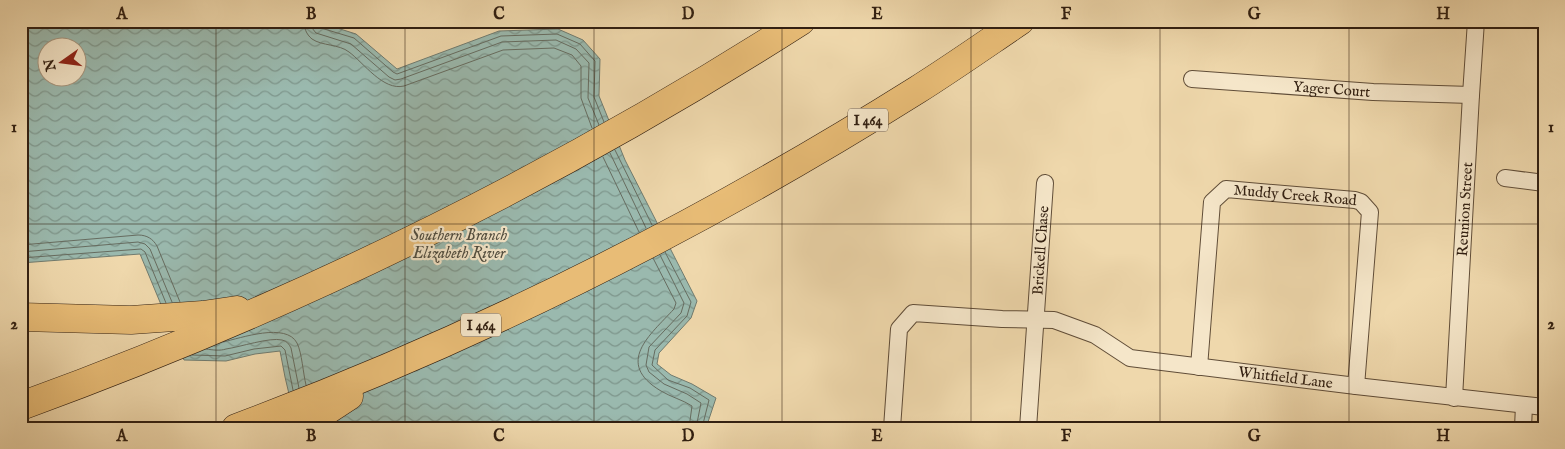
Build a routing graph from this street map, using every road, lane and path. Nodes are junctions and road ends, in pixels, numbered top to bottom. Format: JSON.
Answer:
{"nodes":[{"id":1,"x":801,"y":21,"type":"edge"},
{"id":2,"x":1020,"y":21,"type":"edge"},
{"id":3,"x":1476,"y":21,"type":"edge"},
{"id":4,"x":1192,"y":79,"type":"dead end"},
{"id":5,"x":1471,"y":95,"type":"junction"},
{"id":6,"x":1505,"y":178,"type":"dead end"},
{"id":7,"x":1544,"y":183,"type":"edge"},
{"id":8,"x":1045,"y":184,"type":"dead end"},
{"id":9,"x":273,"y":304,"type":"junction"},
{"id":10,"x":21,"y":317,"type":"edge"},
{"id":11,"x":1036,"y":320,"type":"junction"},
{"id":12,"x":398,"y":363,"type":"junction"},
{"id":13,"x":1199,"y":367,"type":"junction"},
{"id":14,"x":1356,"y":386,"type":"junction"},
{"id":15,"x":1454,"y":398,"type":"junction"},
{"id":16,"x":1524,"y":405,"type":"junction"},
{"id":17,"x":21,"y":406,"type":"edge"},
{"id":18,"x":1544,"y":407,"type":"edge"},
{"id":19,"x":240,"y":426,"type":"edge"},
{"id":20,"x":300,"y":428,"type":"edge"},
{"id":21,"x":892,"y":428,"type":"edge"},
{"id":22,"x":1028,"y":428,"type":"edge"},
{"id":23,"x":1523,"y":428,"type":"edge"}],
"edges":[{"from":1,"to":9,"type":"highway"},
{"from":2,"to":12,"type":"highway","number":"I 464"},
{"from":3,"to":5,"type":"street","name":"Reunion Street"},
{"from":4,"to":5,"type":"street","name":"Yager Court"},
{"from":5,"to":15,"type":"street","name":"Reunion Street"},
{"from":6,"to":7,"type":"street"},
{"from":8,"to":11,"type":"street","name":"Brickell Chase"},
{"from":9,"to":10,"type":"highway"},
{"from":9,"to":17,"type":"highway"},
{"from":11,"to":13,"type":"street","name":"Whitfield Lane"},
{"from":11,"to":21,"type":"street","name":"Whitfield Lane"},
{"from":11,"to":22,"type":"street"},
{"from":12,"to":19,"type":"highway","number":"I 464"},
{"from":12,"to":20,"type":"highway"},
{"from":13,"to":14,"type":"street","name":"Whitfield Lane"},
{"from":13,"to":14,"type":"street","name":"Muddy Creek Road"},
{"from":14,"to":15,"type":"street","name":"Whitfield Lane"},
{"from":15,"to":16,"type":"street","name":"Whitfield Lane"},
{"from":16,"to":18,"type":"street","name":"Whitfield Lane"},
{"from":16,"to":23,"type":"street"}]}
